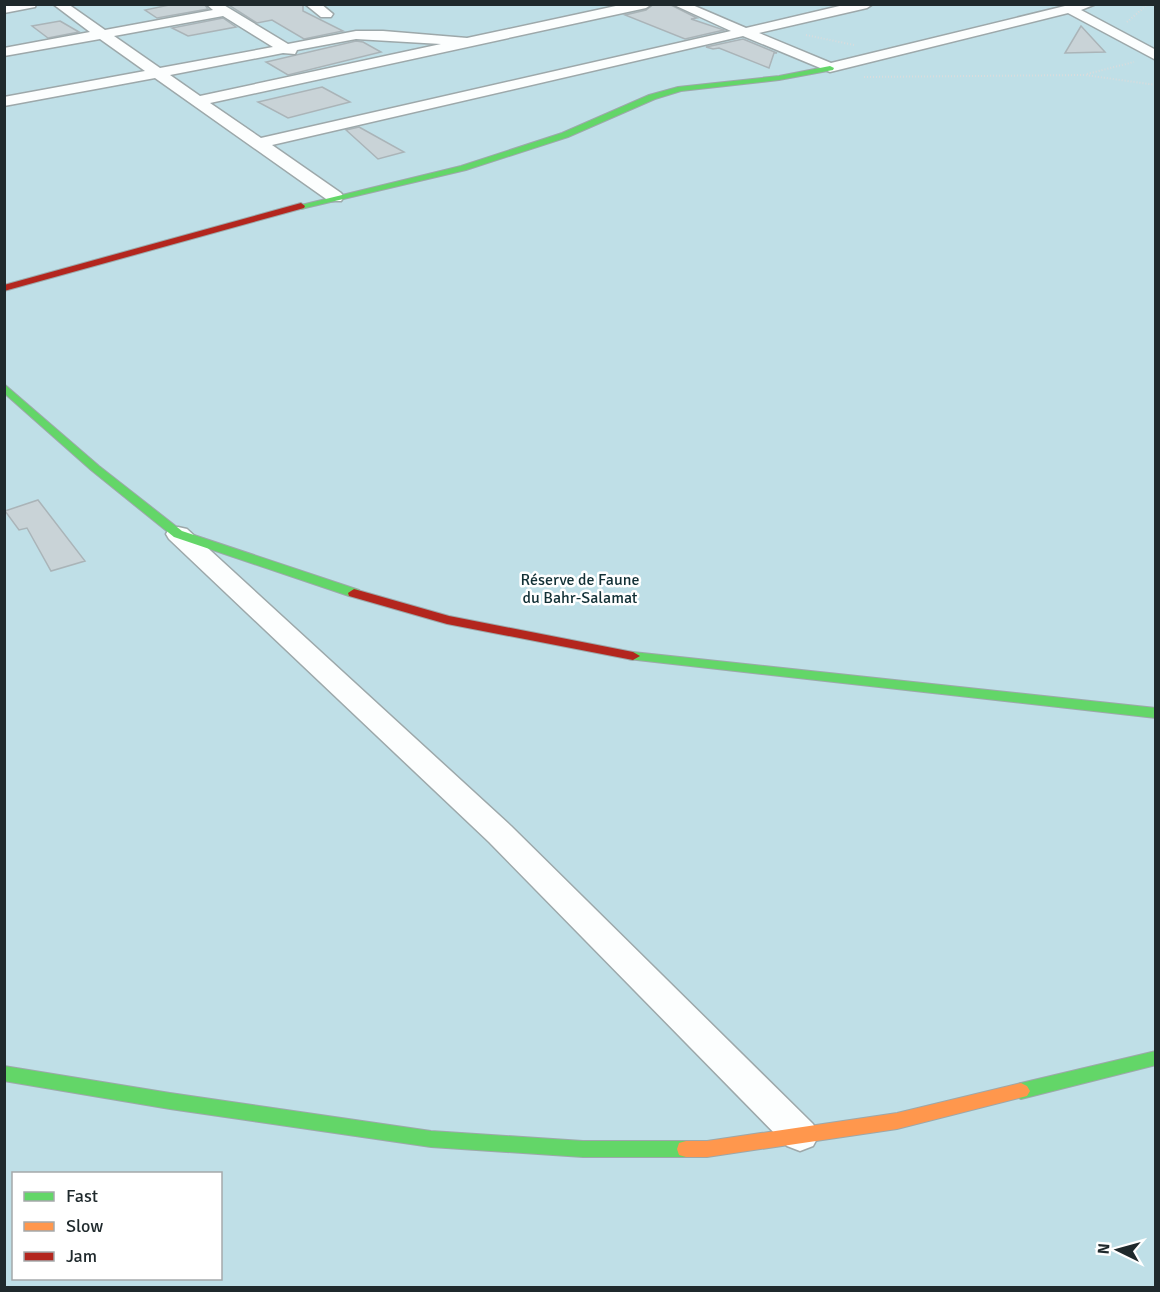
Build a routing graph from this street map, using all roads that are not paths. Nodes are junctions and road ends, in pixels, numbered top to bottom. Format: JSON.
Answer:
{"nodes":[{"id":1,"x":30,"y":4,"type":"edge"},
{"id":2,"x":59,"y":4,"type":"edge"},
{"id":3,"x":311,"y":4,"type":"edge"},
{"id":4,"x":646,"y":4,"type":"edge"},
{"id":5,"x":678,"y":4,"type":"edge"},
{"id":6,"x":867,"y":4,"type":"edge"},
{"id":7,"x":1090,"y":4,"type":"edge"},
{"id":8,"x":218,"y":8,"type":"edge"},
{"id":9,"x":4,"y":9,"type":"edge"},
{"id":10,"x":1069,"y":9,"type":"junction"},
{"id":11,"x":326,"y":14,"type":"dead end"},
{"id":12,"x":748,"y":33,"type":"junction"},
{"id":13,"x":101,"y":34,"type":"junction"},
{"id":14,"x":465,"y":42,"type":"junction"},
{"id":15,"x":284,"y":48,"type":"junction"},
{"id":16,"x":4,"y":52,"type":"edge"},
{"id":17,"x":1150,"y":58,"type":"edge"},
{"id":18,"x":830,"y":68,"type":"junction"},
{"id":19,"x":156,"y":73,"type":"junction"},
{"id":20,"x":328,"y":73,"type":"junction"},
{"id":21,"x":196,"y":101,"type":"junction"},
{"id":22,"x":4,"y":102,"type":"edge"},
{"id":23,"x":257,"y":144,"type":"junction"},
{"id":24,"x":335,"y":197,"type":"junction"},
{"id":25,"x":4,"y":288,"type":"edge"},
{"id":26,"x":4,"y":387,"type":"edge"},
{"id":27,"x":178,"y":534,"type":"junction"},
{"id":28,"x":1155,"y":712,"type":"edge"},
{"id":29,"x":1155,"y":1058,"type":"edge"},
{"id":30,"x":4,"y":1073,"type":"edge"},
{"id":31,"x":800,"y":1135,"type":"junction"}],
"edges":[{"from":1,"to":9,"type":"street"},
{"from":2,"to":13,"type":"street"},
{"from":3,"to":11,"type":"street"},
{"from":4,"to":14,"type":"street"},
{"from":5,"to":12,"type":"street"},
{"from":6,"to":12,"type":"street"},
{"from":7,"to":10,"type":"street"},
{"from":8,"to":13,"type":"street"},
{"from":8,"to":15,"type":"street"},
{"from":10,"to":17,"type":"street"},
{"from":10,"to":18,"type":"street"},
{"from":12,"to":18,"type":"street"},
{"from":12,"to":23,"type":"street"},
{"from":13,"to":16,"type":"street"},
{"from":13,"to":19,"type":"street"},
{"from":14,"to":15,"type":"street"},
{"from":14,"to":20,"type":"street"},
{"from":15,"to":19,"type":"street"},
{"from":15,"to":20,"type":"street"},
{"from":18,"to":24,"type":"street"},
{"from":19,"to":21,"type":"street"},
{"from":19,"to":22,"type":"street"},
{"from":20,"to":21,"type":"street"},
{"from":21,"to":23,"type":"street"},
{"from":23,"to":24,"type":"street"},
{"from":24,"to":25,"type":"street"},
{"from":26,"to":27,"type":"street"},
{"from":27,"to":28,"type":"street"},
{"from":27,"to":31,"type":"street"},
{"from":29,"to":31,"type":"street"},
{"from":30,"to":31,"type":"street"}]}
